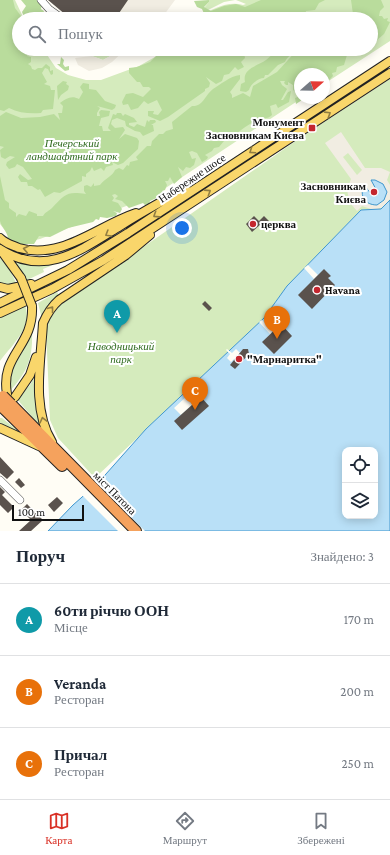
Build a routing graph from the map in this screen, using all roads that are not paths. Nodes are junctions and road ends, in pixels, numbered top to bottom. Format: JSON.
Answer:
{"nodes":[{"id":1,"x":41,"y":0,"type":"edge"},
{"id":2,"x":53,"y":12,"type":"edge"},
{"id":3,"x":390,"y":61,"type":"edge"},
{"id":4,"x":390,"y":73,"type":"edge"},
{"id":5,"x":212,"y":177,"type":"junction"},
{"id":6,"x":153,"y":206,"type":"junction"},
{"id":7,"x":175,"y":214,"type":"junction"},
{"id":8,"x":0,"y":238,"type":"edge"},
{"id":9,"x":0,"y":249,"type":"edge"},
{"id":10,"x":0,"y":255,"type":"edge"},
{"id":11,"x":21,"y":278,"type":"junction"},
{"id":12,"x":49,"y":280,"type":"junction"},
{"id":13,"x":0,"y":287,"type":"edge"},
{"id":14,"x":0,"y":303,"type":"edge"},
{"id":15,"x":32,"y":306,"type":"junction"},
{"id":16,"x":0,"y":313,"type":"edge"},
{"id":17,"x":40,"y":359,"type":"junction"},
{"id":18,"x":7,"y":400,"type":"edge"},
{"id":19,"x":0,"y":428,"type":"edge"},
{"id":20,"x":44,"y":448,"type":"junction"},
{"id":21,"x":60,"y":454,"type":"junction"},
{"id":22,"x":75,"y":474,"type":"junction"},
{"id":23,"x":0,"y":480,"type":"edge"},
{"id":24,"x":20,"y":500,"type":"dead end"},
{"id":25,"x":127,"y":531,"type":"edge"},
{"id":26,"x":136,"y":531,"type":"edge"}],
"edges":[{"from":1,"to":2,"type":"street"},
{"from":3,"to":5,"type":"main road","name":"Набережне шосе","one_way":true},
{"from":7,"to":4,"type":"main road","name":"Набережне шосе","one_way":true},
{"from":5,"to":6,"type":"main road"},
{"from":5,"to":12,"type":"main road","name":"Набережне шосе","one_way":true},
{"from":6,"to":8,"type":"main road","one_way":true},
{"from":6,"to":9,"type":"main road","one_way":true},
{"from":7,"to":16,"type":"main road","name":"Набережне шосе"},
{"from":17,"to":7,"type":"main road","one_way":true},
{"from":9,"to":11,"type":"main road"},
{"from":10,"to":11,"type":"main road"},
{"from":11,"to":15,"type":"main road","bridge":true},
{"from":12,"to":13,"type":"main road"},
{"from":12,"to":14,"type":"main road","name":"Набережне шосе"},
{"from":15,"to":18,"type":"main road"},
{"from":15,"to":18,"type":"main road"},
{"from":17,"to":18,"type":"main road"},
{"from":21,"to":17,"type":"main road","one_way":true},
{"from":18,"to":20,"type":"highway"},
{"from":18,"to":21,"type":"highway"},
{"from":19,"to":20,"type":"main road"},
{"from":20,"to":22,"type":"highway"},
{"from":21,"to":22,"type":"highway"},
{"from":22,"to":25,"type":"highway","name":"міст Патона"},
{"from":22,"to":26,"type":"highway","name":"міст Патона"},
{"from":23,"to":24,"type":"street"}]}
